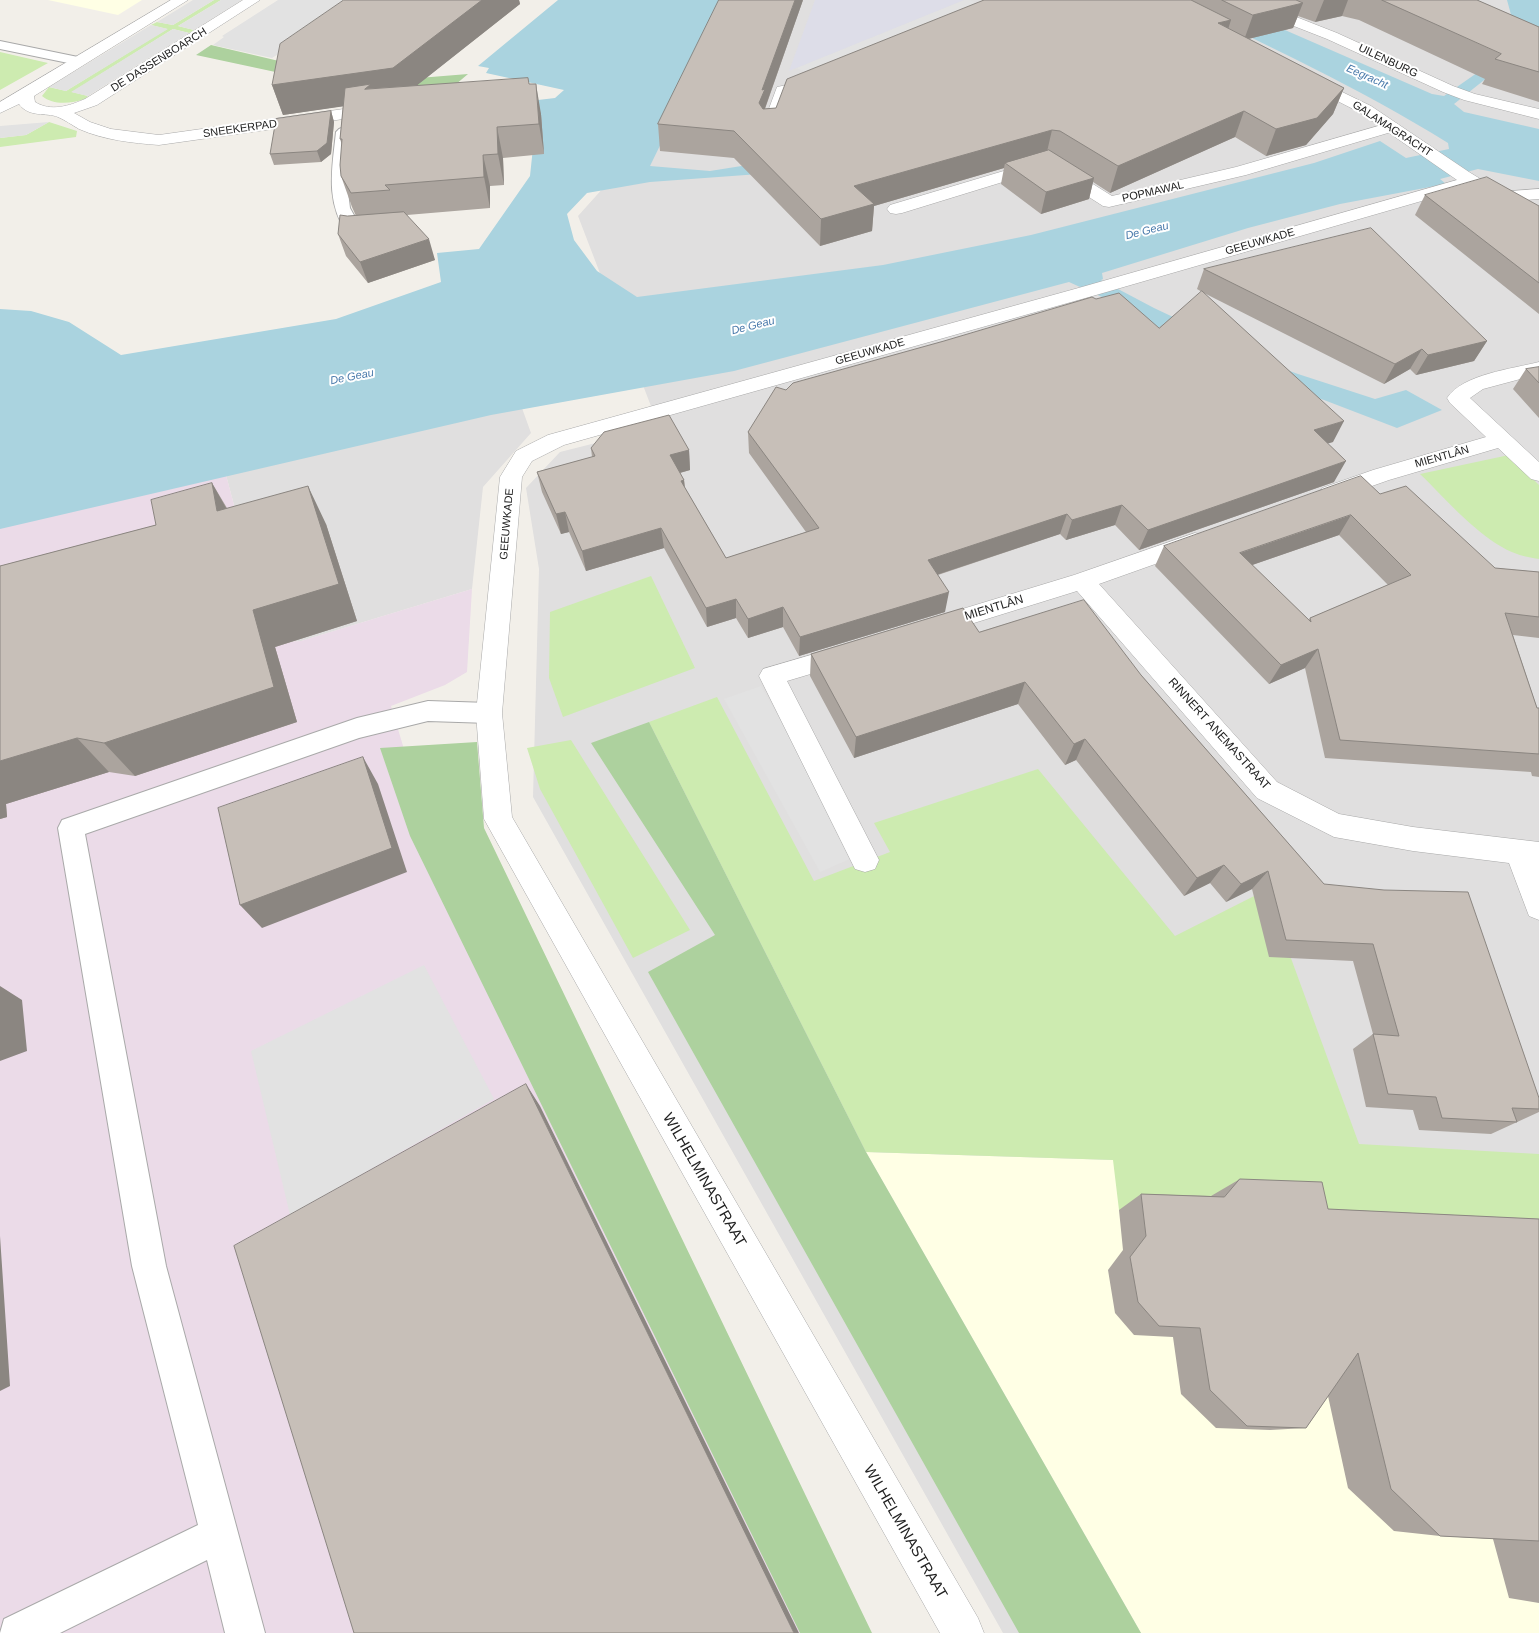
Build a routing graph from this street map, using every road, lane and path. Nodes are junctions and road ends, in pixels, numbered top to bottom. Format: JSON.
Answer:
{"nodes":[{"id":1,"x":181,"y":0,"type":"edge"},
{"id":2,"x":254,"y":0,"type":"edge"},
{"id":3,"x":1240,"y":0,"type":"edge"},
{"id":4,"x":0,"y":45,"type":"edge"},
{"id":5,"x":78,"y":62,"type":"junction"},
{"id":6,"x":836,"y":73,"type":"edge"},
{"id":7,"x":1295,"y":74,"type":"edge"},
{"id":8,"x":26,"y":94,"type":"junction"},
{"id":9,"x":393,"y":106,"type":"edge"},
{"id":10,"x":0,"y":108,"type":"edge"},
{"id":11,"x":61,"y":112,"type":"junction"},
{"id":12,"x":345,"y":114,"type":"junction"},
{"id":13,"x":1539,"y":114,"type":"edge"},
{"id":14,"x":1392,"y":127,"type":"junction"},
{"id":15,"x":769,"y":130,"type":"edge"},
{"id":16,"x":1467,"y":179,"type":"junction"},
{"id":17,"x":1539,"y":194,"type":"edge"},
{"id":18,"x":1496,"y":197,"type":"junction"},
{"id":19,"x":896,"y":209,"type":"dead end"},
{"id":20,"x":1539,"y":224,"type":"edge"},
{"id":21,"x":388,"y":229,"type":"edge"},
{"id":22,"x":1539,"y":368,"type":"edge"},
{"id":23,"x":1502,"y":440,"type":"junction"},
{"id":24,"x":1539,"y":474,"type":"edge"},
{"id":25,"x":1381,"y":475,"type":"junction"},
{"id":26,"x":1404,"y":494,"type":"edge"},
{"id":27,"x":1308,"y":501,"type":"edge"},
{"id":28,"x":1216,"y":534,"type":"edge"},
{"id":29,"x":1082,"y":582,"type":"junction"},
{"id":30,"x":913,"y":633,"type":"edge"},
{"id":31,"x":866,"y":647,"type":"edge"},
{"id":32,"x":489,"y":713,"type":"junction"},
{"id":33,"x":1529,"y":854,"type":"edge"},
{"id":34,"x":865,"y":860,"type":"dead end"},
{"id":35,"x":1539,"y":907,"type":"edge"},
{"id":36,"x":219,"y":1534,"type":"junction"},
{"id":37,"x":18,"y":1633,"type":"edge"},
{"id":38,"x":245,"y":1633,"type":"edge"},
{"id":39,"x":963,"y":1633,"type":"edge"}],
"edges":[{"from":1,"to":5,"type":"street"},
{"from":2,"to":11,"type":"street","name":"DE DASSENBOARCH"},
{"from":3,"to":13,"type":"street","name":"UILENBURG"},
{"from":4,"to":5,"type":"lane"},
{"from":5,"to":8,"type":"street"},
{"from":6,"to":15,"type":"street"},
{"from":7,"to":14,"type":"street","name":"GALAMAGRACHT"},
{"from":8,"to":10,"type":"street"},
{"from":8,"to":11,"type":"street","name":"SNEEKERPAD"},
{"from":9,"to":12,"type":"street","name":"SNEEKERPAD"},
{"from":11,"to":12,"type":"street","name":"SNEEKERPAD"},
{"from":12,"to":21,"type":"lane"},
{"from":14,"to":16,"type":"street","name":"GALAMAGRACHT"},
{"from":14,"to":19,"type":"street","name":"POPMAWAL"},
{"from":16,"to":18,"type":"street","name":"GALAMAGRACHT"},
{"from":16,"to":32,"type":"street","name":"GEEUWKADE"},
{"from":17,"to":18,"type":"street"},
{"from":18,"to":20,"type":"street","name":"GALAMAGRACHT"},
{"from":22,"to":23,"type":"street"},
{"from":23,"to":24,"type":"street"},
{"from":23,"to":25,"type":"street","name":"MIENTLÂN"},
{"from":25,"to":26,"type":"street"},
{"from":25,"to":27,"type":"street","name":"MIENTLÂN"},
{"from":28,"to":29,"type":"street","name":"MIENTLÂN"},
{"from":29,"to":30,"type":"street","name":"MIENTLÂN"},
{"from":29,"to":33,"type":"street","name":"RINNERT ANEMASTRAAT"},
{"from":31,"to":34,"type":"street"},
{"from":32,"to":36,"type":"lane"},
{"from":32,"to":39,"type":"street","name":"WILHELMINASTRAAT"},
{"from":33,"to":35,"type":"street"},
{"from":36,"to":37,"type":"lane"},
{"from":36,"to":38,"type":"lane"}]}
